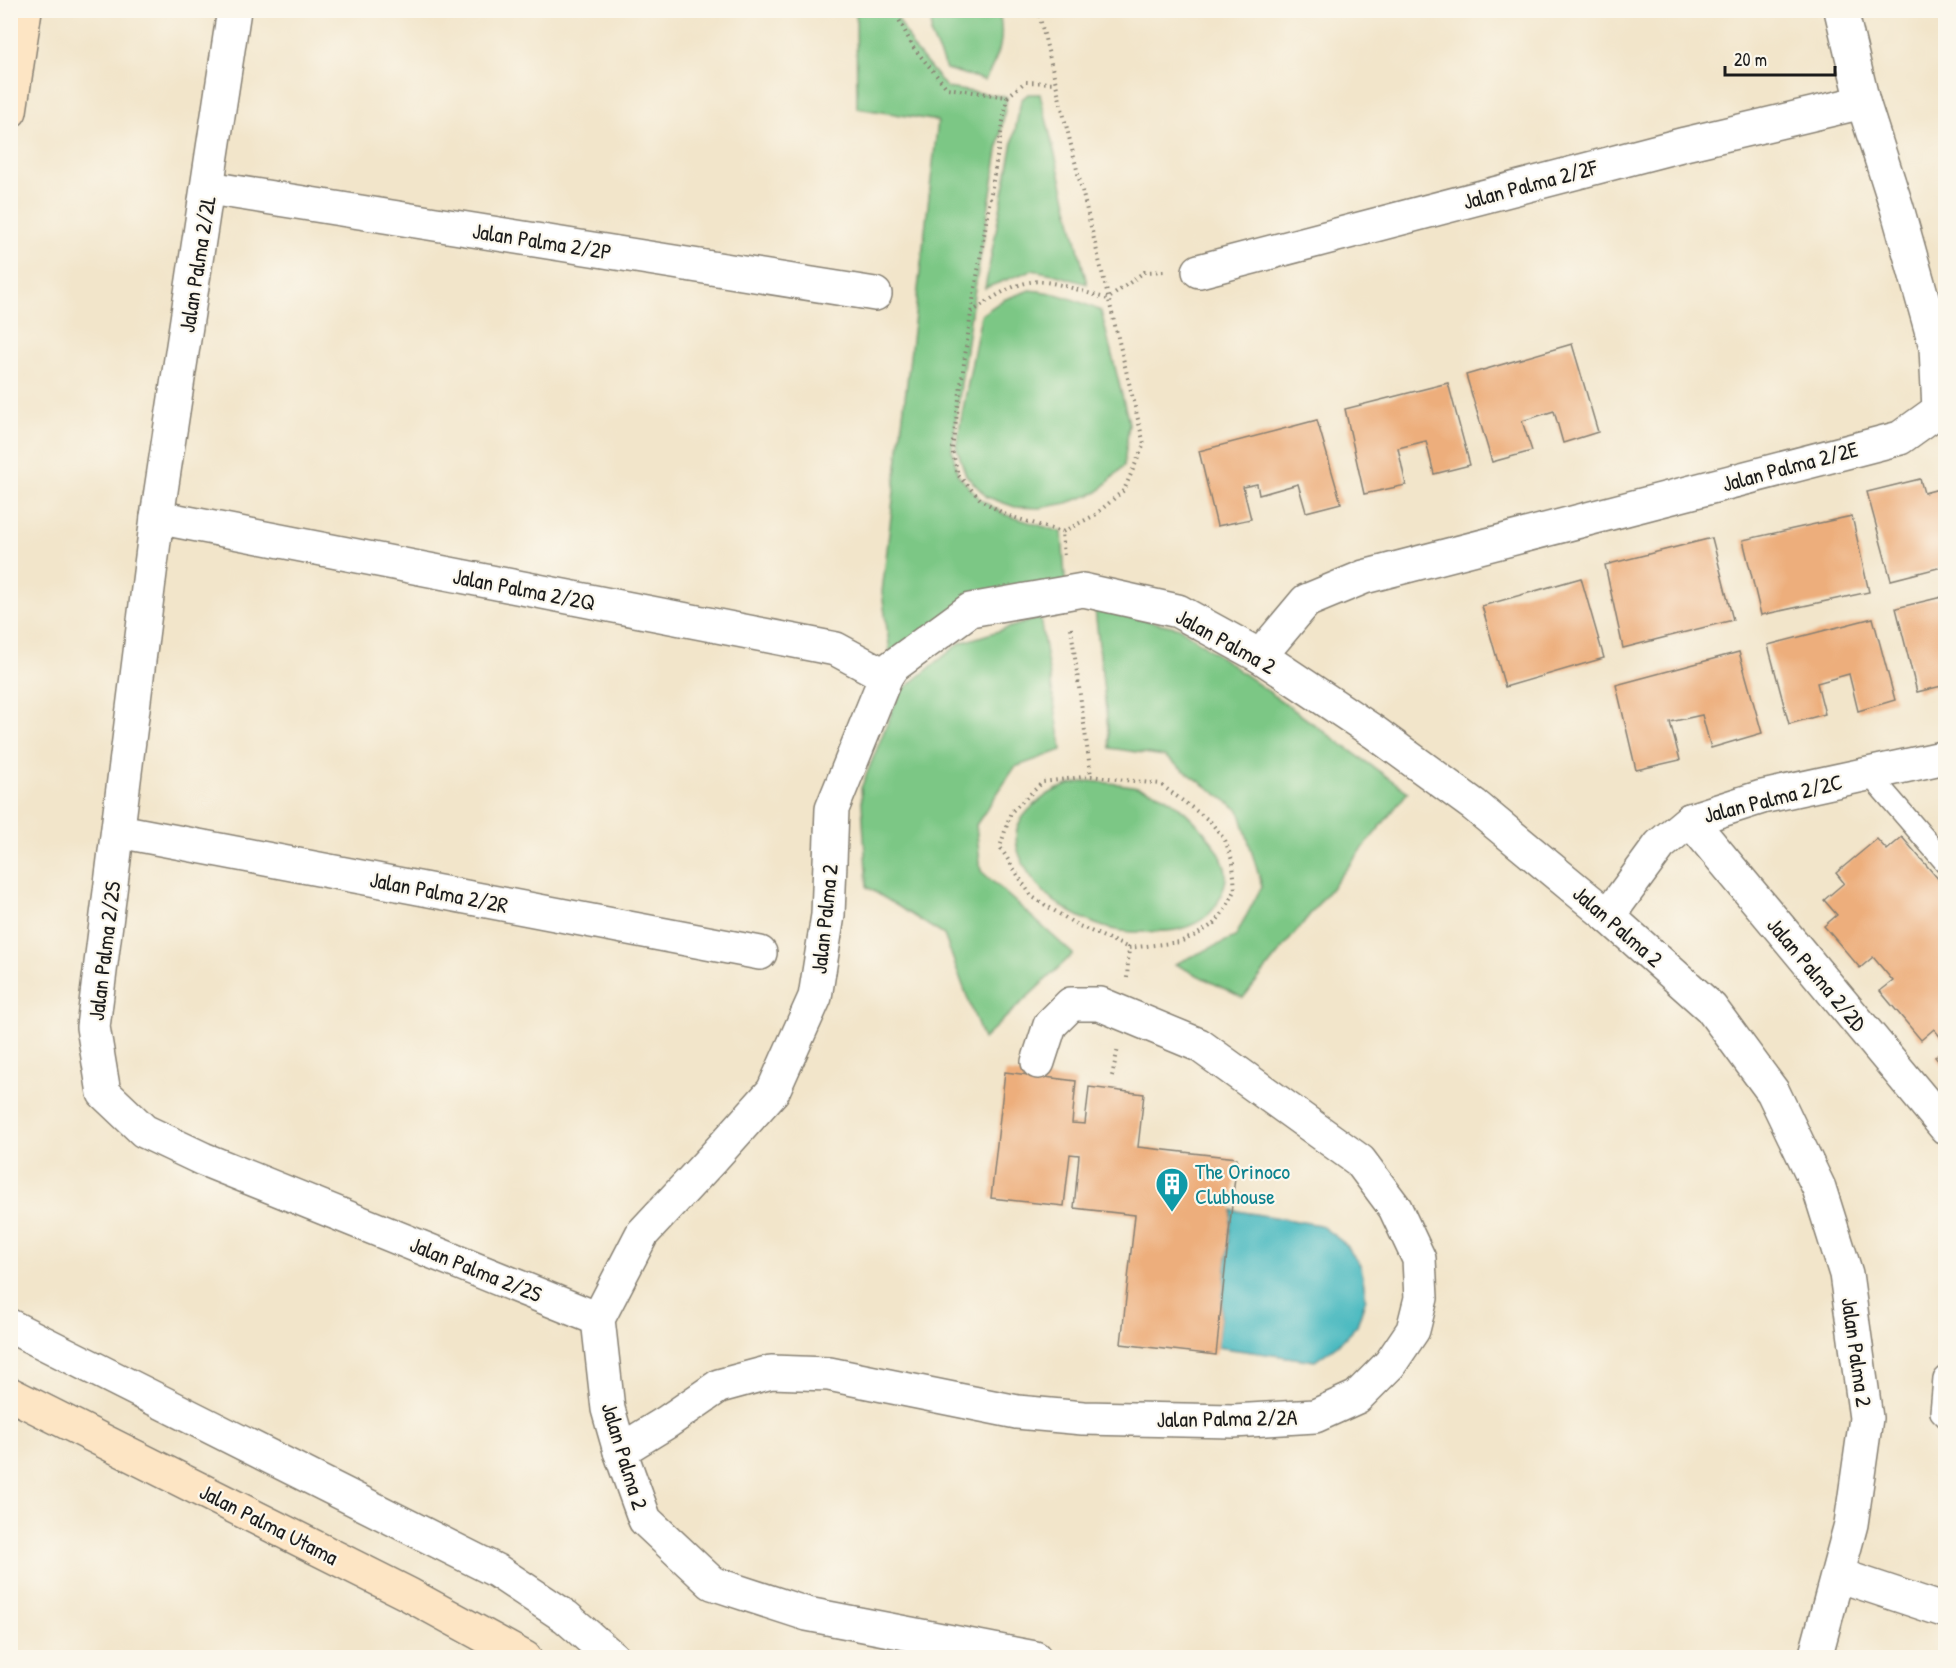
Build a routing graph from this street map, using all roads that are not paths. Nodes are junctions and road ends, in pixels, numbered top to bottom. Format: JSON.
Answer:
{"nodes":[{"id":1,"x":25,"y":10,"type":"edge"},
{"id":2,"x":234,"y":10,"type":"edge"},
{"id":3,"x":1841,"y":10,"type":"edge"},
{"id":4,"x":1863,"y":102,"type":"junction"},
{"id":5,"x":10,"y":111,"type":"edge"},
{"id":6,"x":209,"y":188,"type":"junction"},
{"id":7,"x":1199,"y":271,"type":"road end"},
{"id":8,"x":875,"y":294,"type":"dead end"},
{"id":9,"x":157,"y":517,"type":"junction"},
{"id":10,"x":1260,"y":656,"type":"junction"},
{"id":11,"x":886,"y":676,"type":"junction"},
{"id":12,"x":1946,"y":757,"type":"edge"},
{"id":13,"x":1869,"y":774,"type":"junction"},
{"id":14,"x":1690,"y":820,"type":"junction"},
{"id":15,"x":119,"y":831,"type":"junction"},
{"id":16,"x":1946,"y":863,"type":"edge"},
{"id":17,"x":1608,"y":916,"type":"junction"},
{"id":18,"x":760,"y":953,"type":"dead end"},
{"id":19,"x":1038,"y":1062,"type":"dead end"},
{"id":20,"x":1946,"y":1128,"type":"edge"},
{"id":21,"x":598,"y":1319,"type":"junction"},
{"id":22,"x":10,"y":1326,"type":"edge"},
{"id":23,"x":1946,"y":1377,"type":"edge"},
{"id":24,"x":10,"y":1394,"type":"edge"},
{"id":25,"x":1946,"y":1418,"type":"edge"},
{"id":26,"x":620,"y":1451,"type":"junction"},
{"id":27,"x":1838,"y":1575,"type":"junction"},
{"id":28,"x":1946,"y":1611,"type":"edge"},
{"id":29,"x":525,"y":1658,"type":"edge"},
{"id":30,"x":613,"y":1658,"type":"edge"},
{"id":31,"x":1035,"y":1658,"type":"edge"},
{"id":32,"x":1815,"y":1658,"type":"edge"}],
"edges":[{"from":1,"to":5,"type":"street"},
{"from":2,"to":6,"type":"street","name":"Jalan Palma 2/2L"},
{"from":3,"to":4,"type":"street","name":"Jalan Palma 2/2E"},
{"from":4,"to":7,"type":"street","name":"Jalan Palma 2/2F"},
{"from":4,"to":10,"type":"street","name":"Jalan Palma 2/2E"},
{"from":6,"to":8,"type":"street","name":"Jalan Palma 2/2P"},
{"from":6,"to":9,"type":"street","name":"Jalan Palma 2/2L"},
{"from":9,"to":11,"type":"street","name":"Jalan Palma 2/2Q"},
{"from":9,"to":15,"type":"street","name":"Jalan Palma 2/2S"},
{"from":10,"to":11,"type":"street","name":"Jalan Palma 2"},
{"from":10,"to":17,"type":"street","name":"Jalan Palma 2"},
{"from":11,"to":21,"type":"street","name":"Jalan Palma 2"},
{"from":12,"to":13,"type":"street","name":"Jalan Palma 2/2C"},
{"from":13,"to":14,"type":"street","name":"Jalan Palma 2/2C"},
{"from":13,"to":16,"type":"lane"},
{"from":14,"to":17,"type":"street","name":"Jalan Palma 2/2C"},
{"from":14,"to":20,"type":"street","name":"Jalan Palma 2/2D"},
{"from":15,"to":18,"type":"street","name":"Jalan Palma 2/2R"},
{"from":15,"to":21,"type":"street","name":"Jalan Palma 2/2S"},
{"from":17,"to":27,"type":"street","name":"Jalan Palma 2"},
{"from":19,"to":26,"type":"street","name":"Jalan Palma 2/2A"},
{"from":21,"to":26,"type":"street","name":"Jalan Palma 2"},
{"from":22,"to":30,"type":"street"},
{"from":23,"to":25,"type":"lane"},
{"from":24,"to":29,"type":"street","name":"Jalan Palma Utama"},
{"from":26,"to":31,"type":"street","name":"Jalan Palma 2"},
{"from":27,"to":28,"type":"street"},
{"from":27,"to":32,"type":"street","name":"Jalan Palma 2"}]}
